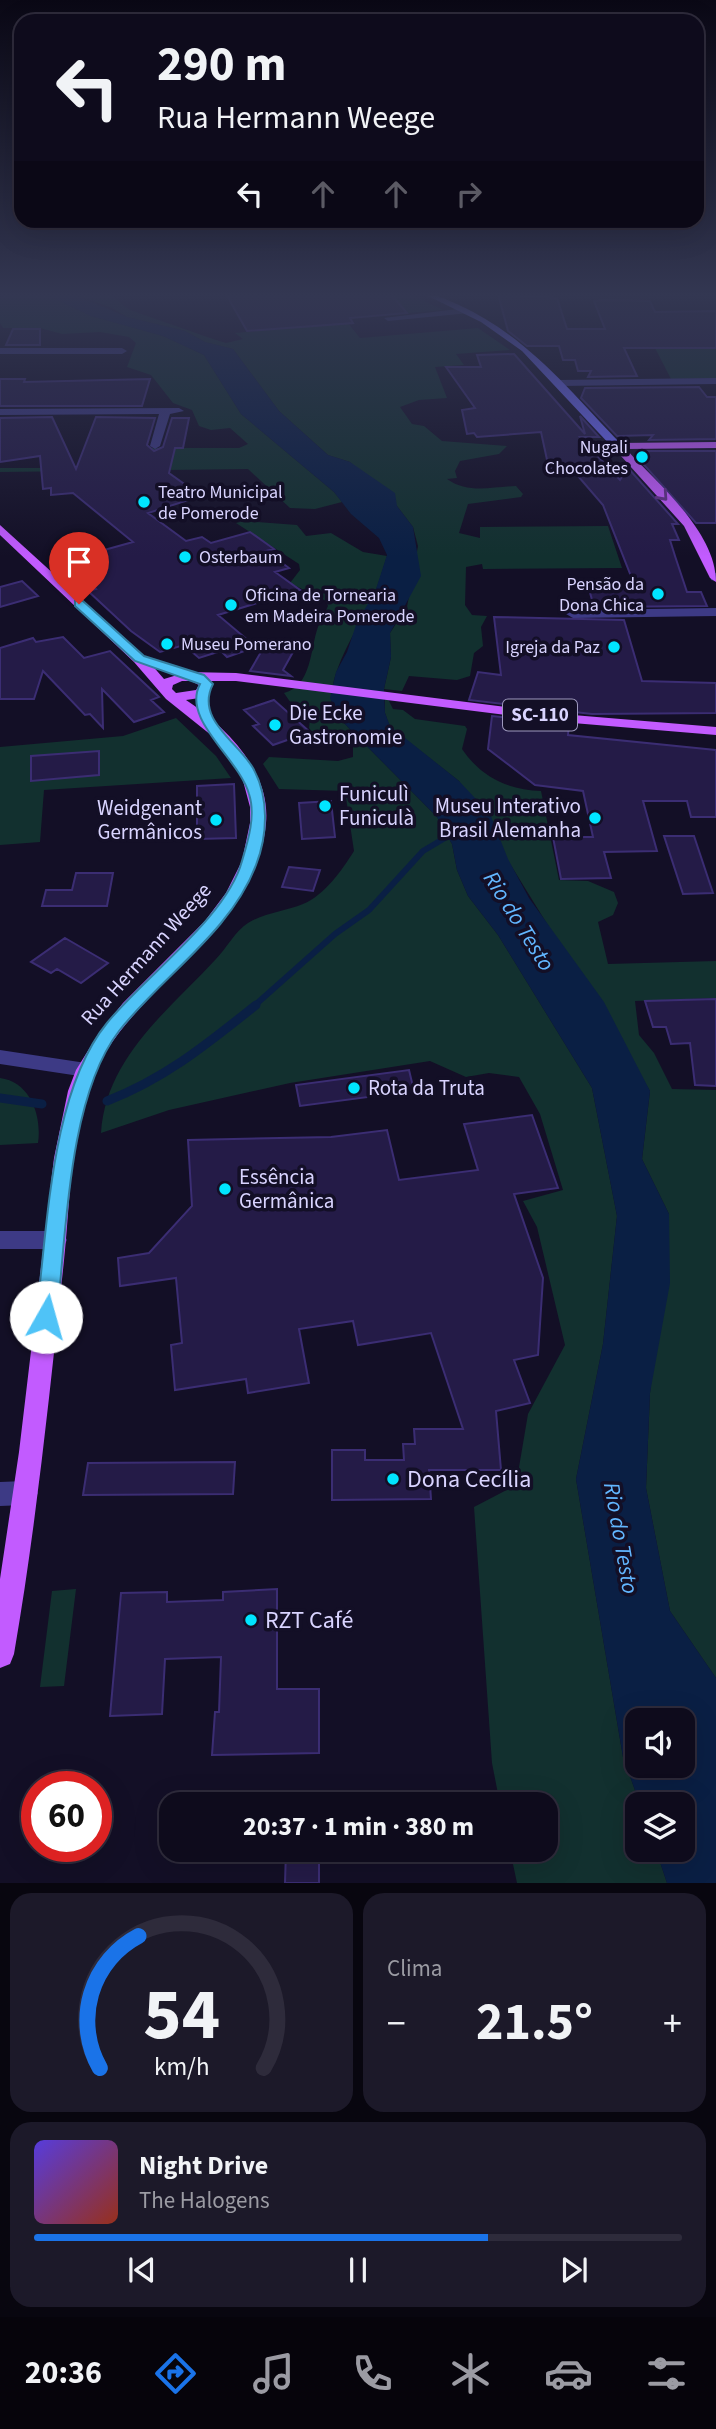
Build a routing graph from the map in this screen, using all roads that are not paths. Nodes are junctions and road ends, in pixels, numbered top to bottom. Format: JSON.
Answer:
{"nodes":[{"id":1,"x":647,"y":382,"type":"edge"},
{"id":2,"x":558,"y":383,"type":"joint"},
{"id":3,"x":165,"y":411,"type":"junction"},
{"id":4,"x":179,"y":411,"type":"dead end"},
{"id":5,"x":0,"y":412,"type":"edge"},
{"id":6,"x":716,"y":444,"type":"edge"},
{"id":7,"x":155,"y":446,"type":"dead end"},
{"id":8,"x":617,"y":446,"type":"junction"},
{"id":9,"x":2,"y":534,"type":"edge"},
{"id":10,"x":716,"y":577,"type":"edge"},
{"id":11,"x":716,"y":612,"type":"edge"},
{"id":12,"x":573,"y":614,"type":"dead end"},
{"id":13,"x":139,"y":659,"type":"junction"},
{"id":14,"x":190,"y":676,"type":"junction"},
{"id":15,"x":259,"y":680,"type":"junction"},
{"id":16,"x":203,"y":692,"type":"junction"},
{"id":17,"x":170,"y":693,"type":"junction"},
{"id":18,"x":206,"y":721,"type":"junction"},
{"id":19,"x":716,"y":725,"type":"edge"},
{"id":20,"x":685,"y":728,"type":"junction"},
{"id":21,"x":716,"y":731,"type":"edge"},
{"id":22,"x":0,"y":1057,"type":"edge"},
{"id":23,"x":86,"y":1070,"type":"junction"},
{"id":24,"x":0,"y":1240,"type":"edge"},
{"id":25,"x":56,"y":1240,"type":"junction"},
{"id":26,"x":13,"y":1494,"type":"edge"},
{"id":27,"x":0,"y":1654,"type":"edge"}],
"edges":[{"from":1,"to":2,"type":"street"},
{"from":2,"to":8,"type":"main road"},
{"from":3,"to":4,"type":"street"},
{"from":3,"to":5,"type":"street"},
{"from":3,"to":7,"type":"street"},
{"from":6,"to":8,"type":"main road"},
{"from":8,"to":10,"type":"main road","one_way":true},
{"from":9,"to":13,"type":"main road","name":"Rua Hermann Weege"},
{"from":11,"to":12,"type":"street"},
{"from":13,"to":14,"type":"main road","name":"Rua Hermann Weege"},
{"from":13,"to":17,"type":"main road","name":"Rua Hermann Weege"},
{"from":14,"to":15,"type":"main road","number":"SC-110"},
{"from":14,"to":16,"type":"main road"},
{"from":14,"to":17,"type":"main road"},
{"from":15,"to":16,"type":"main road","number":"SC-110"},
{"from":15,"to":20,"type":"main road","number":"SC-110"},
{"from":16,"to":17,"type":"main road"},
{"from":16,"to":18,"type":"main road","name":"Rua Hermann Weege"},
{"from":17,"to":18,"type":"main road","name":"Rua Hermann Weege"},
{"from":18,"to":23,"type":"main road","name":"Rua Hermann Weege"},
{"from":19,"to":20,"type":"main road"},
{"from":20,"to":21,"type":"main road"},
{"from":22,"to":23,"type":"street"},
{"from":23,"to":25,"type":"main road","name":"Rua Hermann Weege"},
{"from":24,"to":25,"type":"street"},
{"from":25,"to":26,"type":"main road","name":"Rua Hermann Weege"},
{"from":26,"to":27,"type":"main road","name":"Rua Hermann Weege"}]}
